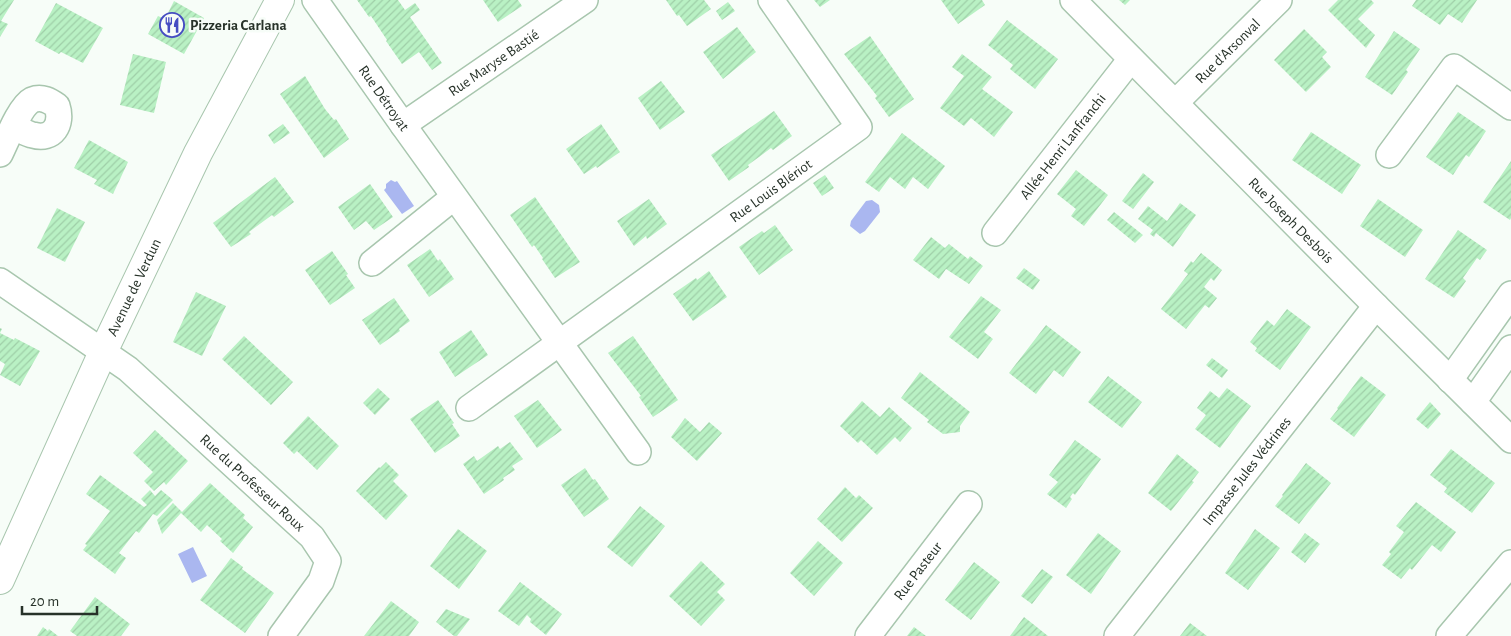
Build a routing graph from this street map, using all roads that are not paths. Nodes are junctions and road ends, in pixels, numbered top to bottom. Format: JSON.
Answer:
{"nodes":[{"id":1,"x":280,"y":0,"type":"edge"},
{"id":2,"x":315,"y":0,"type":"edge"},
{"id":3,"x":585,"y":0,"type":"edge"},
{"id":4,"x":771,"y":0,"type":"edge"},
{"id":5,"x":1073,"y":0,"type":"edge"},
{"id":6,"x":1279,"y":0,"type":"edge"},
{"id":7,"x":1131,"y":58,"type":"junction"},
{"id":8,"x":1176,"y":103,"type":"junction"},
{"id":9,"x":1511,"y":107,"type":"edge"},
{"id":10,"x":403,"y":125,"type":"junction"},
{"id":11,"x":14,"y":127,"type":"dead end"},
{"id":12,"x":0,"y":154,"type":"edge"},
{"id":13,"x":1388,"y":155,"type":"dead end"},
{"id":14,"x":454,"y":196,"type":"junction"},
{"id":15,"x":995,"y":233,"type":"dead end"},
{"id":16,"x":372,"y":262,"type":"dead end"},
{"id":17,"x":0,"y":281,"type":"edge"},
{"id":18,"x":1511,"y":294,"type":"edge"},
{"id":19,"x":1376,"y":306,"type":"junction"},
{"id":20,"x":558,"y":342,"type":"junction"},
{"id":21,"x":1511,"y":348,"type":"edge"},
{"id":22,"x":102,"y":352,"type":"junction"},
{"id":23,"x":1450,"y":380,"type":"junction"},
{"id":24,"x":1473,"y":402,"type":"junction"},
{"id":25,"x":469,"y":408,"type":"dead end"},
{"id":26,"x":1511,"y":440,"type":"edge"},
{"id":27,"x":638,"y":452,"type":"dead end"},
{"id":28,"x":969,"y":504,"type":"dead end"},
{"id":29,"x":1511,"y":562,"type":"edge"},
{"id":30,"x":0,"y":580,"type":"edge"},
{"id":31,"x":280,"y":636,"type":"edge"},
{"id":32,"x":868,"y":636,"type":"edge"},
{"id":33,"x":1117,"y":636,"type":"edge"},
{"id":34,"x":1449,"y":636,"type":"edge"}],
"edges":[{"from":1,"to":22,"type":"main road","name":"Avenue de Verdun"},
{"from":2,"to":10,"type":"street","name":"Rue Détroyat"},
{"from":3,"to":10,"type":"street","name":"Rue Maryse Bastié"},
{"from":4,"to":20,"type":"street","name":"Rue Louis Blériot"},
{"from":5,"to":7,"type":"street","name":"Rue Joseph Desbois"},
{"from":6,"to":8,"type":"street","name":"Rue d'Arsonval"},
{"from":7,"to":8,"type":"street","name":"Rue Joseph Desbois"},
{"from":7,"to":15,"type":"street","name":"Allée Henri Lanfranchi"},
{"from":8,"to":19,"type":"street","name":"Rue Joseph Desbois"},
{"from":9,"to":13,"type":"street"},
{"from":10,"to":14,"type":"street","name":"Rue Détroyat"},
{"from":11,"to":12,"type":"street"},
{"from":14,"to":16,"type":"street"},
{"from":14,"to":20,"type":"street","name":"Rue Détroyat"},
{"from":17,"to":22,"type":"street"},
{"from":18,"to":23,"type":"street"},
{"from":19,"to":23,"type":"street","name":"Rue Joseph Desbois"},
{"from":19,"to":33,"type":"street","name":"Impasse Jules Védrines"},
{"from":20,"to":25,"type":"street"},
{"from":20,"to":27,"type":"street","name":"Rue Détroyat"},
{"from":21,"to":24,"type":"street"},
{"from":22,"to":30,"type":"main road","name":"Avenue de Verdun"},
{"from":22,"to":31,"type":"street","name":"Rue du Professeur Roux"},
{"from":23,"to":24,"type":"street","name":"Rue Joseph Desbois"},
{"from":24,"to":26,"type":"street","name":"Rue Joseph Desbois"},
{"from":28,"to":32,"type":"street","name":"Rue Pasteur"},
{"from":29,"to":34,"type":"street"}]}
